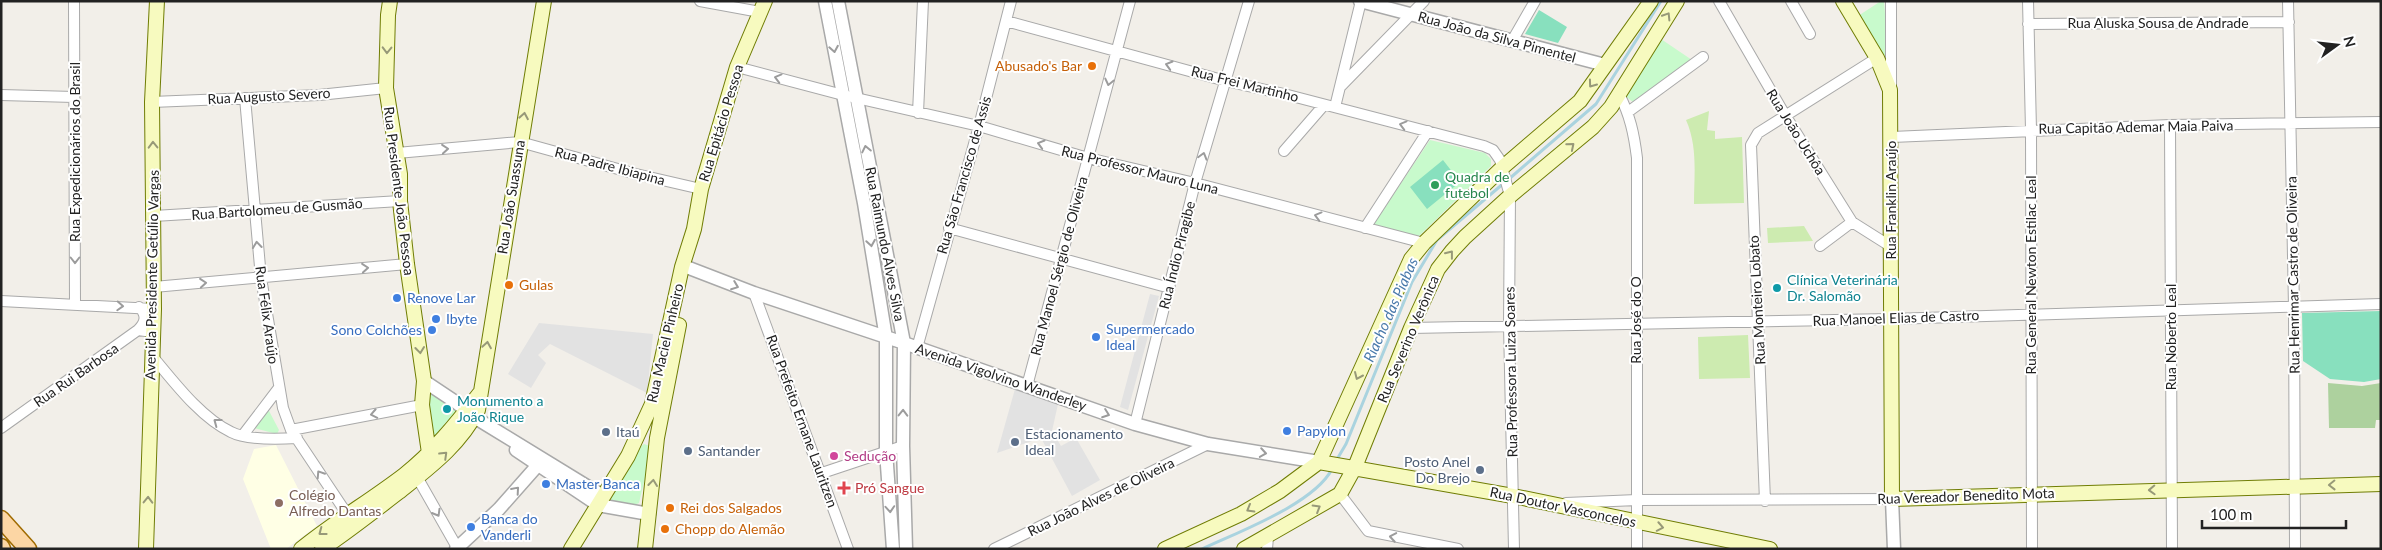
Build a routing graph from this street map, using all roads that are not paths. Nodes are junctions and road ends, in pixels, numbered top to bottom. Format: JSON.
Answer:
{"nodes":[{"id":1,"x":74,"y":1,"type":"edge"},
{"id":2,"x":157,"y":1,"type":"edge"},
{"id":3,"x":390,"y":1,"type":"edge"},
{"id":4,"x":544,"y":1,"type":"edge"},
{"id":5,"x":700,"y":1,"type":"edge"},
{"id":6,"x":825,"y":1,"type":"edge"},
{"id":7,"x":838,"y":1,"type":"edge"},
{"id":8,"x":923,"y":1,"type":"edge"},
{"id":9,"x":1011,"y":1,"type":"edge"},
{"id":10,"x":1130,"y":1,"type":"edge"},
{"id":11,"x":1249,"y":1,"type":"edge"},
{"id":12,"x":1360,"y":1,"type":"edge"},
{"id":13,"x":1424,"y":1,"type":"edge"},
{"id":14,"x":1535,"y":1,"type":"edge"},
{"id":15,"x":1651,"y":1,"type":"edge"},
{"id":16,"x":1677,"y":1,"type":"edge"},
{"id":17,"x":1719,"y":1,"type":"edge"},
{"id":18,"x":1791,"y":1,"type":"edge"},
{"id":19,"x":1843,"y":1,"type":"edge"},
{"id":20,"x":1891,"y":1,"type":"edge"},
{"id":21,"x":2028,"y":1,"type":"edge"},
{"id":22,"x":2288,"y":1,"type":"edge"},
{"id":23,"x":763,"y":7,"type":"edge"},
{"id":24,"x":1413,"y":15,"type":"junction"},
{"id":25,"x":1006,"y":21,"type":"junction"},
{"id":26,"x":2289,"y":22,"type":"junction"},
{"id":27,"x":2028,"y":24,"type":"junction"},
{"id":28,"x":1810,"y":34,"type":"dead end"},
{"id":29,"x":1512,"y":41,"type":"junction"},
{"id":30,"x":1117,"y":50,"type":"junction"},
{"id":31,"x":1702,"y":57,"type":"dead end"},
{"id":32,"x":1878,"y":58,"type":"junction"},
{"id":33,"x":1605,"y":65,"type":"junction"},
{"id":34,"x":737,"y":67,"type":"junction"},
{"id":35,"x":1226,"y":81,"type":"junction"},
{"id":36,"x":1341,"y":86,"type":"junction"},
{"id":37,"x":386,"y":88,"type":"junction"},
{"id":38,"x":1890,"y":90,"type":"junction"},
{"id":39,"x":1619,"y":94,"type":"junction"},
{"id":40,"x":1,"y":95,"type":"edge"},
{"id":41,"x":842,"y":95,"type":"junction"},
{"id":42,"x":74,"y":97,"type":"junction"},
{"id":43,"x":245,"y":98,"type":"junction"},
{"id":44,"x":856,"y":98,"type":"junction"},
{"id":45,"x":152,"y":102,"type":"junction"},
{"id":46,"x":1330,"y":106,"type":"junction"},
{"id":47,"x":918,"y":112,"type":"junction"},
{"id":48,"x":1628,"y":112,"type":"junction"},
{"id":49,"x":1785,"y":116,"type":"junction"},
{"id":50,"x":2381,"y":122,"type":"edge"},
{"id":51,"x":2291,"y":124,"type":"junction"},
{"id":52,"x":2170,"y":125,"type":"junction"},
{"id":53,"x":979,"y":126,"type":"junction"},
{"id":54,"x":2031,"y":130,"type":"junction"},
{"id":55,"x":1428,"y":131,"type":"junction"},
{"id":56,"x":1892,"y":137,"type":"junction"},
{"id":57,"x":520,"y":142,"type":"junction"},
{"id":58,"x":1284,"y":151,"type":"dead end"},
{"id":59,"x":397,"y":153,"type":"junction"},
{"id":60,"x":1088,"y":158,"type":"junction"},
{"id":61,"x":1503,"y":167,"type":"junction"},
{"id":62,"x":1195,"y":183,"type":"junction"},
{"id":63,"x":701,"y":189,"type":"junction"},
{"id":64,"x":1510,"y":196,"type":"junction"},
{"id":65,"x":400,"y":201,"type":"junction"},
{"id":66,"x":877,"y":201,"type":"junction"},
{"id":67,"x":864,"y":203,"type":"junction"},
{"id":68,"x":254,"y":210,"type":"junction"},
{"id":69,"x":154,"y":216,"type":"junction"},
{"id":70,"x":1852,"y":222,"type":"junction"},
{"id":71,"x":949,"y":228,"type":"junction"},
{"id":72,"x":1365,"y":228,"type":"junction"},
{"id":73,"x":1424,"y":243,"type":"junction"},
{"id":74,"x":1820,"y":246,"type":"dead end"},
{"id":75,"x":1890,"y":246,"type":"junction"},
{"id":76,"x":1060,"y":260,"type":"junction"},
{"id":77,"x":407,"y":264,"type":"junction"},
{"id":78,"x":890,"y":264,"type":"junction"},
{"id":79,"x":874,"y":267,"type":"junction"},
{"id":80,"x":686,"y":268,"type":"junction"},
{"id":81,"x":261,"y":278,"type":"junction"},
{"id":82,"x":154,"y":287,"type":"junction"},
{"id":83,"x":1170,"y":288,"type":"junction"},
{"id":84,"x":754,"y":293,"type":"junction"},
{"id":85,"x":1,"y":301,"type":"edge"},
{"id":86,"x":75,"y":304,"type":"junction"},
{"id":87,"x":2381,"y":304,"type":"edge"},
{"id":88,"x":139,"y":307,"type":"junction"},
{"id":89,"x":2294,"y":307,"type":"junction"},
{"id":90,"x":154,"y":309,"type":"junction"},
{"id":91,"x":2170,"y":309,"type":"junction"},
{"id":92,"x":2030,"y":313,"type":"junction"},
{"id":93,"x":1891,"y":319,"type":"junction"},
{"id":94,"x":1758,"y":322,"type":"junction"},
{"id":95,"x":1636,"y":325,"type":"junction"},
{"id":96,"x":1509,"y":326,"type":"junction"},
{"id":97,"x":1411,"y":328,"type":"junction"},
{"id":98,"x":138,"y":330,"type":"junction"},
{"id":99,"x":153,"y":332,"type":"junction"},
{"id":100,"x":886,"y":338,"type":"junction"},
{"id":101,"x":904,"y":343,"type":"junction"},
{"id":102,"x":917,"y":348,"type":"junction"},
{"id":103,"x":152,"y":357,"type":"junction"},
{"id":104,"x":424,"y":381,"type":"junction"},
{"id":105,"x":1027,"y":386,"type":"junction"},
{"id":106,"x":278,"y":389,"type":"junction"},
{"id":107,"x":422,"y":405,"type":"junction"},
{"id":108,"x":470,"y":414,"type":"junction"},
{"id":109,"x":1135,"y":424,"type":"junction"},
{"id":110,"x":1,"y":428,"type":"edge"},
{"id":111,"x":494,"y":429,"type":"junction"},
{"id":112,"x":640,"y":431,"type":"junction"},
{"id":113,"x":294,"y":434,"type":"junction"},
{"id":114,"x":243,"y":435,"type":"junction"},
{"id":115,"x":657,"y":438,"type":"junction"},
{"id":116,"x":1208,"y":444,"type":"junction"},
{"id":117,"x":903,"y":446,"type":"junction"},
{"id":118,"x":886,"y":452,"type":"junction"},
{"id":119,"x":429,"y":453,"type":"junction"},
{"id":120,"x":1322,"y":462,"type":"junction"},
{"id":121,"x":537,"y":466,"type":"junction"},
{"id":122,"x":1351,"y":467,"type":"junction"},
{"id":123,"x":822,"y":473,"type":"junction"},
{"id":124,"x":417,"y":477,"type":"junction"},
{"id":125,"x":2381,"y":484,"type":"edge"},
{"id":126,"x":2295,"y":486,"type":"junction"},
{"id":127,"x":2172,"y":489,"type":"junction"},
{"id":128,"x":1340,"y":494,"type":"junction"},
{"id":129,"x":2032,"y":495,"type":"junction"},
{"id":130,"x":1514,"y":496,"type":"junction"},
{"id":131,"x":1892,"y":499,"type":"junction"},
{"id":132,"x":601,"y":500,"type":"junction"},
{"id":133,"x":1637,"y":500,"type":"junction"},
{"id":134,"x":1765,"y":501,"type":"junction"},
{"id":135,"x":1552,"y":504,"type":"junction"},
{"id":136,"x":347,"y":514,"type":"junction"},
{"id":137,"x":649,"y":514,"type":"junction"},
{"id":138,"x":1,"y":519,"type":"edge"},
{"id":139,"x":1637,"y":523,"type":"junction"},
{"id":140,"x":1267,"y":543,"type":"edge"},
{"id":141,"x":457,"y":548,"type":"edge"},
{"id":142,"x":1768,"y":548,"type":"edge"},
{"id":143,"x":28,"y":549,"type":"edge"},
{"id":144,"x":146,"y":549,"type":"edge"},
{"id":145,"x":301,"y":549,"type":"edge"},
{"id":146,"x":322,"y":549,"type":"edge"},
{"id":147,"x":571,"y":549,"type":"edge"},
{"id":148,"x":645,"y":549,"type":"edge"},
{"id":149,"x":848,"y":549,"type":"edge"},
{"id":150,"x":892,"y":549,"type":"edge"},
{"id":151,"x":906,"y":549,"type":"edge"},
{"id":152,"x":994,"y":549,"type":"edge"},
{"id":153,"x":1166,"y":549,"type":"edge"},
{"id":154,"x":1244,"y":549,"type":"edge"},
{"id":155,"x":1458,"y":549,"type":"edge"},
{"id":156,"x":1514,"y":549,"type":"edge"},
{"id":157,"x":1637,"y":549,"type":"edge"},
{"id":158,"x":1894,"y":549,"type":"edge"},
{"id":159,"x":2032,"y":549,"type":"edge"},
{"id":160,"x":2172,"y":549,"type":"edge"},
{"id":161,"x":2295,"y":549,"type":"edge"}],
"edges":[{"from":1,"to":42,"type":"street","name":"Rua Expedicionários do Brasil"},
{"from":2,"to":45,"type":"main road","name":"Avenida Presidente Getúlio Vargas"},
{"from":3,"to":37,"type":"main road","name":"Rua Presidente João Pessoa","one_way":true},
{"from":57,"to":4,"type":"main road","name":"Rua João Suassuna","one_way":true},
{"from":5,"to":23,"type":"street"},
{"from":6,"to":41,"type":"street","name":"Rua Raimundo Alves Silva","one_way":true},
{"from":7,"to":44,"type":"street","name":"Rua Raimundo Alves Silva"},
{"from":8,"to":47,"type":"street"},
{"from":9,"to":25,"type":"street","name":"Rua São Francisco de Assis"},
{"from":10,"to":30,"type":"street","name":"Rua Manoel Sérgio de Oliveira"},
{"from":11,"to":35,"type":"street","name":"Rua Índio Piragibe"},
{"from":12,"to":24,"type":"street","name":"Rua João da Silva Pimentel"},
{"from":12,"to":36,"type":"street"},
{"from":13,"to":24,"type":"street"},
{"from":14,"to":29,"type":"street"},
{"from":15,"to":33,"type":"main road","name":"Rua Severino Verônica"},
{"from":39,"to":16,"type":"main road","name":"Rua Severino Verônica","one_way":true},
{"from":17,"to":49,"type":"street","name":"Rua João Uchôa"},
{"from":18,"to":28,"type":"street"},
{"from":19,"to":32,"type":"main road"},
{"from":20,"to":38,"type":"street","name":"Rua Franklin Araújo"},
{"from":21,"to":27,"type":"street","name":"Rua General Newton Estilac Leal"},
{"from":22,"to":26,"type":"street","name":"Rua Henrimar Castro de Oliveira"},
{"from":23,"to":34,"type":"main road","name":"Rua Epitácio Pessoa"},
{"from":24,"to":29,"type":"street","name":"Rua João da Silva Pimentel"},
{"from":24,"to":36,"type":"street"},
{"from":25,"to":30,"type":"street","name":"Rua Frei Martinho"},
{"from":25,"to":53,"type":"street","name":"Rua São Francisco de Assis"},
{"from":26,"to":27,"type":"street","name":"Rua Aluska Sousa de Andrade"},
{"from":26,"to":51,"type":"street","name":"Rua Henrimar Castro de Oliveira"},
{"from":27,"to":54,"type":"street","name":"Rua General Newton Estilac Leal"},
{"from":29,"to":33,"type":"street","name":"Rua João da Silva Pimentel"},
{"from":35,"to":30,"type":"street","name":"Rua Frei Martinho","one_way":true},
{"from":30,"to":60,"type":"street","name":"Rua Manoel Sérgio de Oliveira","one_way":true},
{"from":31,"to":48,"type":"street"},
{"from":32,"to":38,"type":"main road"},
{"from":32,"to":49,"type":"street","name":"Rua Monteiro Lobato"},
{"from":33,"to":61,"type":"main road","name":"Rua Severino Verônica","one_way":true},
{"from":41,"to":34,"type":"street","one_way":true},
{"from":34,"to":63,"type":"main road","name":"Rua Epitácio Pessoa"},
{"from":35,"to":46,"type":"street","name":"Rua Frei Martinho"},
{"from":62,"to":35,"type":"street","name":"Rua Índio Piragibe","one_way":true},
{"from":36,"to":46,"type":"street"},
{"from":37,"to":43,"type":"street","name":"Rua Augusto Severo"},
{"from":37,"to":59,"type":"main road","name":"Rua Presidente João Pessoa"},
{"from":38,"to":56,"type":"main road","name":"Rua Franklin Araújo"},
{"from":39,"to":48,"type":"street","name":"Rua José do O"},
{"from":64,"to":39,"type":"main road","name":"Rua Severino Verônica","one_way":true},
{"from":40,"to":42,"type":"street"},
{"from":41,"to":44,"type":"street","name":"Rua Professor Mauro Luna"},
{"from":41,"to":67,"type":"street","name":"Rua Raimundo Alves Silva"},
{"from":42,"to":86,"type":"street","name":"Rua Expedicionários do Brasil","one_way":true},
{"from":43,"to":45,"type":"street","name":"Rua Augusto Severo"},
{"from":43,"to":68,"type":"street","name":"Rua Félix Araújo"},
{"from":44,"to":47,"type":"street","name":"Rua Professor Mauro Luna"},
{"from":66,"to":44,"type":"street","name":"Rua Raimundo Alves Silva","one_way":true},
{"from":69,"to":45,"type":"main road","name":"Avenida Presidente Getúlio Vargas","one_way":true},
{"from":55,"to":46,"type":"street","name":"Rua Frei Martinho","one_way":true},
{"from":46,"to":58,"type":"street"},
{"from":47,"to":53,"type":"street","name":"Rua Professor Mauro Luna"},
{"from":48,"to":95,"type":"street","name":"Rua José do O"},
{"from":49,"to":70,"type":"street","name":"Rua João Uchôa"},
{"from":49,"to":94,"type":"street","name":"Rua Monteiro Lobato"},
{"from":50,"to":51,"type":"street","name":"Rua Capitão Ademar Maia Paiva"},
{"from":51,"to":52,"type":"street","name":"Rua Capitão Ademar Maia Paiva"},
{"from":51,"to":89,"type":"street","name":"Rua Henrimar Castro de Oliveira"},
{"from":52,"to":54,"type":"street","name":"Rua Capitão Ademar Maia Paiva"},
{"from":52,"to":91,"type":"street","name":"Rua Noberto Leal"},
{"from":60,"to":53,"type":"street","name":"Rua Professor Mauro Luna","one_way":true},
{"from":53,"to":71,"type":"street","name":"Rua São Francisco de Assis"},
{"from":54,"to":56,"type":"street","name":"Rua Capitão Ademar Maia Paiva"},
{"from":54,"to":92,"type":"street","name":"Rua General Newton Estilac Leal"},
{"from":55,"to":61,"type":"street","name":"Rua Frei Martinho"},
{"from":55,"to":72,"type":"street"},
{"from":56,"to":75,"type":"main road","name":"Rua Franklin Araújo"},
{"from":59,"to":57,"type":"street","one_way":true},
{"from":57,"to":63,"type":"street","name":"Rua Padre Ibiapina"},
{"from":108,"to":57,"type":"main road","name":"Rua João Suassuna","one_way":true},
{"from":59,"to":65,"type":"main road","name":"Rua Presidente João Pessoa"},
{"from":60,"to":62,"type":"street","name":"Rua Professor Mauro Luna"},
{"from":60,"to":76,"type":"street","name":"Rua Manoel Sérgio de Oliveira"},
{"from":61,"to":64,"type":"street","name":"Rua Professora Luiza Soares"},
{"from":61,"to":73,"type":"main road","name":"Rua Severino Verônica"},
{"from":72,"to":62,"type":"street","name":"Rua Professor Mauro Luna","one_way":true},
{"from":62,"to":83,"type":"street","name":"Rua Índio Piragibe"},
{"from":63,"to":80,"type":"main road","name":"Rua Epitácio Pessoa"},
{"from":64,"to":96,"type":"street","name":"Rua Professora Luiza Soares"},
{"from":97,"to":64,"type":"main road","name":"Rua Severino Verônica","one_way":true},
{"from":65,"to":68,"type":"street","name":"Rua Bartolomeu de Gusmão"},
{"from":65,"to":77,"type":"main road","name":"Rua Presidente João Pessoa"},
{"from":66,"to":67,"type":"street"},
{"from":66,"to":78,"type":"street","name":"Rua Raimundo Alves Silva"},
{"from":67,"to":79,"type":"street","name":"Rua Raimundo Alves Silva","one_way":true},
{"from":68,"to":69,"type":"street","name":"Rua Bartolomeu de Gusmão"},
{"from":81,"to":68,"type":"street","name":"Rua Félix Araújo","one_way":true},
{"from":69,"to":82,"type":"main road","name":"Avenida Presidente Getúlio Vargas"},
{"from":70,"to":74,"type":"street"},
{"from":70,"to":75,"type":"street","name":"Rua João Uchôa"},
{"from":71,"to":76,"type":"street"},
{"from":71,"to":102,"type":"street","name":"Rua São Francisco de Assis"},
{"from":72,"to":73,"type":"street","name":"Rua Professor Mauro Luna"},
{"from":73,"to":120,"type":"main road","name":"Rua Severino Verônica","one_way":true},
{"from":75,"to":93,"type":"main road","name":"Rua Franklin Araújo"},
{"from":76,"to":83,"type":"street"},
{"from":76,"to":105,"type":"street","name":"Rua Manoel Sérgio de Oliveira"},
{"from":81,"to":77,"type":"street","one_way":true},
{"from":77,"to":104,"type":"main road","name":"Rua Presidente João Pessoa","one_way":true},
{"from":78,"to":79,"type":"street"},
{"from":78,"to":101,"type":"street","name":"Rua Raimundo Alves Silva"},
{"from":79,"to":100,"type":"street","name":"Rua Raimundo Alves Silva"},
{"from":80,"to":84,"type":"street","name":"Avenida Vigolvino Wanderley","one_way":true},
{"from":80,"to":112,"type":"main road","name":"Rua Maciel Pinheiro"},
{"from":80,"to":115,"type":"main road"},
{"from":82,"to":81,"type":"street","one_way":true},
{"from":81,"to":106,"type":"street","name":"Rua Félix Araújo"},
{"from":82,"to":90,"type":"main road","name":"Avenida Presidente Getúlio Vargas"},
{"from":83,"to":109,"type":"street","name":"Rua Índio Piragibe"},
{"from":84,"to":100,"type":"street","name":"Avenida Vigolvino Wanderley"},
{"from":84,"to":123,"type":"street","name":"Rua Prefeito Ernane Lauritzen"},
{"from":85,"to":86,"type":"street"},
{"from":86,"to":88,"type":"street","one_way":true},
{"from":87,"to":89,"type":"street","name":"Rua Manoel Elias de Castro"},
{"from":88,"to":90,"type":"street"},
{"from":88,"to":98,"type":"street"},
{"from":89,"to":91,"type":"street","name":"Rua Manoel Elias de Castro"},
{"from":89,"to":126,"type":"street","name":"Rua Henrimar Castro de Oliveira"},
{"from":90,"to":99,"type":"main road","name":"Avenida Presidente Getúlio Vargas"},
{"from":91,"to":92,"type":"street","name":"Rua Manoel Elias de Castro"},
{"from":91,"to":127,"type":"street","name":"Rua Noberto Leal"},
{"from":92,"to":93,"type":"street","name":"Rua Manoel Elias de Castro"},
{"from":92,"to":129,"type":"street","name":"Rua General Newton Estilac Leal"},
{"from":93,"to":94,"type":"street","name":"Rua Manoel Elias de Castro"},
{"from":93,"to":131,"type":"main road","name":"Rua Franklin Araújo"},
{"from":94,"to":95,"type":"street","name":"Rua Manoel Elias de Castro"},
{"from":94,"to":134,"type":"street","name":"Rua Monteiro Lobato"},
{"from":95,"to":96,"type":"street","name":"Rua Manoel Elias de Castro"},
{"from":95,"to":133,"type":"street","name":"Rua José do O"},
{"from":96,"to":97,"type":"street","name":"Rua Manoel Elias de Castro"},
{"from":96,"to":130,"type":"street","name":"Rua Professora Luiza Soares"},
{"from":97,"to":122,"type":"main road","name":"Rua Severino Verônica"},
{"from":98,"to":99,"type":"street"},
{"from":98,"to":110,"type":"street","name":"Rua Rui Barbosa"},
{"from":99,"to":103,"type":"main road","name":"Avenida Presidente Getúlio Vargas"},
{"from":100,"to":101,"type":"street","name":"Avenida Vigolvino Wanderley"},
{"from":100,"to":118,"type":"street","name":"Rua Raimundo Alves Silva"},
{"from":101,"to":102,"type":"street","name":"Avenida Vigolvino Wanderley"},
{"from":117,"to":101,"type":"street","name":"Rua Raimundo Alves Silva","one_way":true},
{"from":102,"to":105,"type":"street","name":"Avenida Vigolvino Wanderley"},
{"from":114,"to":103,"type":"street","one_way":true},
{"from":144,"to":103,"type":"main road","name":"Avenida Presidente Getúlio Vargas","one_way":true},
{"from":104,"to":107,"type":"main road","name":"Rua Presidente João Pessoa"},
{"from":104,"to":108,"type":"street"},
{"from":105,"to":109,"type":"street","name":"Avenida Vigolvino Wanderley","one_way":true},
{"from":106,"to":113,"type":"street","name":"Rua Félix Araújo"},
{"from":106,"to":114,"type":"street"},
{"from":107,"to":113,"type":"street","one_way":true},
{"from":107,"to":119,"type":"main road","name":"Rua Presidente João Pessoa"},
{"from":108,"to":111,"type":"street"},
{"from":108,"to":119,"type":"main road"},
{"from":124,"to":108,"type":"main road","one_way":true},
{"from":109,"to":116,"type":"street","name":"Avenida Vigolvino Wanderley"},
{"from":111,"to":121,"type":"street"},
{"from":111,"to":132,"type":"street"},
{"from":112,"to":115,"type":"street"},
{"from":112,"to":132,"type":"main road","name":"Rua Maciel Pinheiro"},
{"from":113,"to":114,"type":"street"},
{"from":136,"to":113,"type":"street","name":"Rua Félix Araújo","one_way":true},
{"from":137,"to":115,"type":"main road","one_way":true},
{"from":116,"to":120,"type":"street","name":"Avenida Vigolvino Wanderley","one_way":true},
{"from":116,"to":152,"type":"street","name":"Rua João Alves de Oliveira"},
{"from":117,"to":118,"type":"street"},
{"from":117,"to":151,"type":"street","name":"Rua Raimundo Alves Silva"},
{"from":118,"to":123,"type":"street"},
{"from":118,"to":150,"type":"street","name":"Rua Raimundo Alves Silva","one_way":true},
{"from":119,"to":136,"type":"main road"},
{"from":120,"to":122,"type":"main road","name":"Rua Doutor Vasconcelos"},
{"from":120,"to":153,"type":"main road","one_way":true},
{"from":121,"to":132,"type":"street"},
{"from":141,"to":121,"type":"street","one_way":true},
{"from":122,"to":128,"type":"main road","name":"Rua Severino Verônica"},
{"from":122,"to":130,"type":"main road","name":"Rua Doutor Vasconcelos"},
{"from":123,"to":149,"type":"street","name":"Rua Prefeito Ernane Lauritzen"},
{"from":124,"to":141,"type":"street","one_way":true},
{"from":124,"to":146,"type":"main road"},
{"from":125,"to":126,"type":"main road","name":"Rua Vereador Benedito Mota","one_way":true},
{"from":126,"to":127,"type":"main road","name":"Rua Vereador Benedito Mota"},
{"from":126,"to":161,"type":"street","name":"Rua Henrimar Castro de Oliveira"},
{"from":127,"to":129,"type":"main road","name":"Rua Vereador Benedito Mota","one_way":true},
{"from":127,"to":160,"type":"street","name":"Rua Noberto Leal"},
{"from":140,"to":128,"type":"main road","one_way":true},
{"from":155,"to":128,"type":"street","one_way":true},
{"from":129,"to":131,"type":"main road","name":"Rua Vereador Benedito Mota"},
{"from":129,"to":159,"type":"street","name":"Rua General Newton Estilac Leal"},
{"from":130,"to":135,"type":"main road","name":"Rua Doutor Vasconcelos"},
{"from":130,"to":156,"type":"street","name":"Rua Professora Luiza Soares"},
{"from":131,"to":134,"type":"street","name":"Rua Vereador Benedito Mota"},
{"from":131,"to":158,"type":"street","name":"Rua Franklin Araújo"},
{"from":132,"to":137,"type":"street"},
{"from":132,"to":147,"type":"main road","name":"Rua Maciel Pinheiro"},
{"from":133,"to":134,"type":"street","name":"Rua Vereador Benedito Mota"},
{"from":133,"to":135,"type":"street","name":"Rua Vereador Benedito Mota"},
{"from":133,"to":139,"type":"street","name":"Rua José do O"},
{"from":135,"to":139,"type":"main road","name":"Rua Doutor Vasconcelos"},
{"from":136,"to":145,"type":"main road","one_way":true},
{"from":137,"to":148,"type":"main road"},
{"from":138,"to":143,"type":"main road"},
{"from":139,"to":142,"type":"main road","name":"Rua Doutor Vasconcelos","one_way":true},
{"from":139,"to":157,"type":"street","name":"Rua José do O"},
{"from":140,"to":154,"type":"main road"}]}
